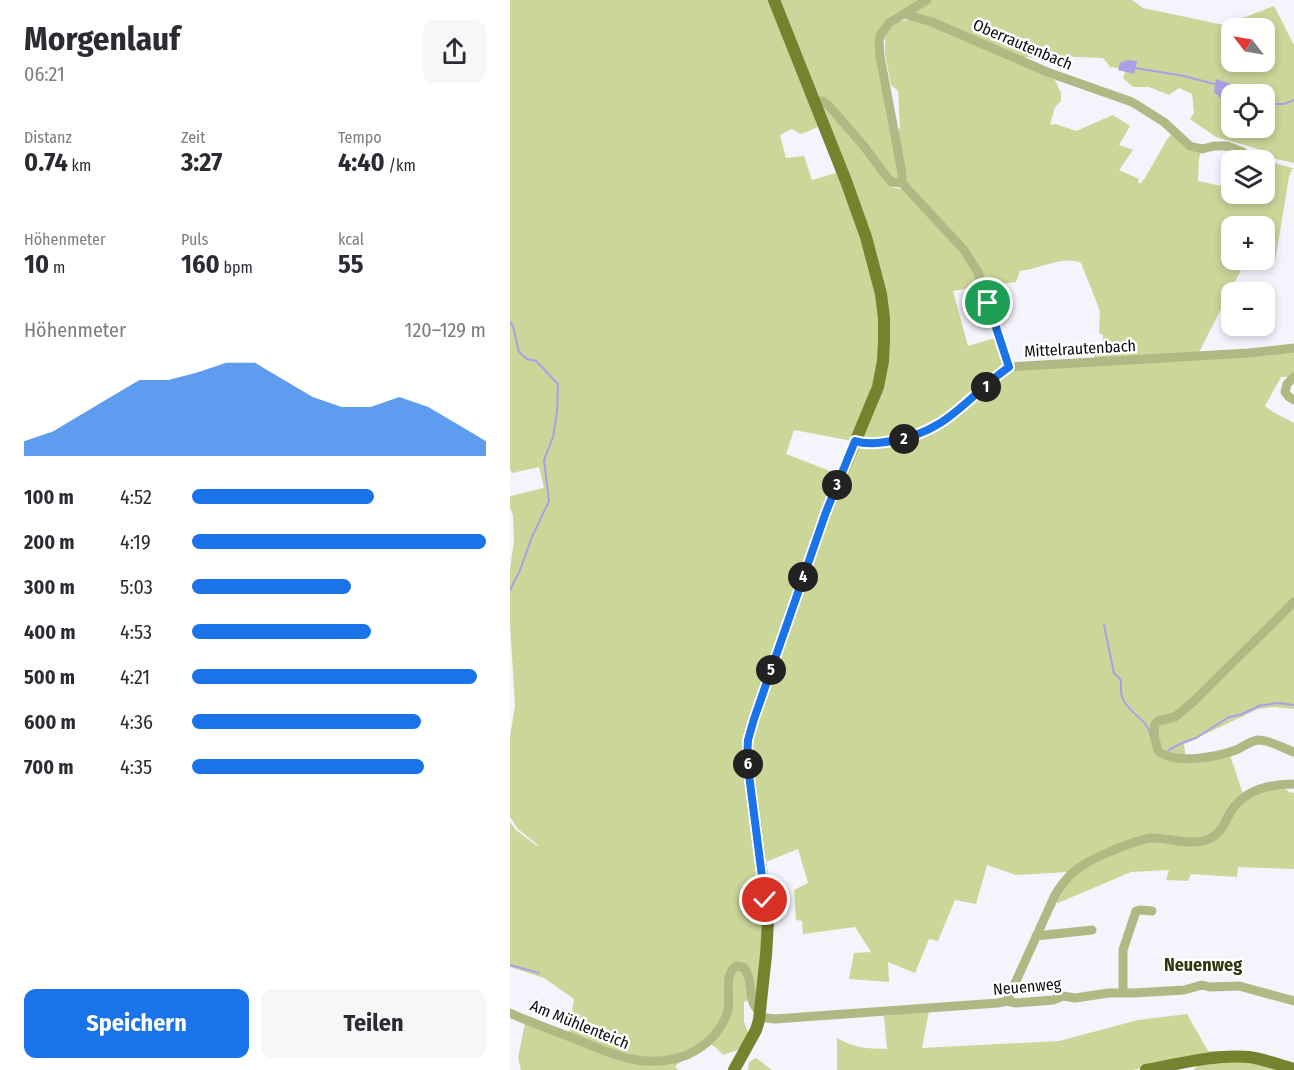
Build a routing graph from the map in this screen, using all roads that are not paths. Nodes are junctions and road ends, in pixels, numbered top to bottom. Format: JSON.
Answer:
{"nodes":[{"id":1,"x":774,"y":0,"type":"edge"},
{"id":2,"x":927,"y":0,"type":"edge"},
{"id":3,"x":904,"y":14,"type":"junction"},
{"id":4,"x":814,"y":101,"type":"junction"},
{"id":5,"x":1238,"y":150,"type":"edge"},
{"id":6,"x":902,"y":183,"type":"junction"},
{"id":7,"x":1294,"y":348,"type":"edge"},
{"id":8,"x":1009,"y":367,"type":"junction"},
{"id":9,"x":1294,"y":377,"type":"edge"},
{"id":10,"x":1294,"y":400,"type":"edge"},
{"id":11,"x":855,"y":441,"type":"junction"},
{"id":12,"x":1294,"y":602,"type":"edge"},
{"id":13,"x":1294,"y":752,"type":"edge"},
{"id":14,"x":1294,"y":784,"type":"edge"},
{"id":15,"x":1152,"y":911,"type":"dead end"},
{"id":16,"x":1092,"y":930,"type":"dead end"},
{"id":17,"x":1036,"y":936,"type":"junction"},
{"id":18,"x":1123,"y":993,"type":"junction"},
{"id":19,"x":1007,"y":1001,"type":"junction"},
{"id":20,"x":1294,"y":1001,"type":"edge"},
{"id":21,"x":510,"y":1013,"type":"edge"},
{"id":22,"x":760,"y":1014,"type":"junction"},
{"id":23,"x":746,"y":1046,"type":"junction"},
{"id":24,"x":1188,"y":1066,"type":"edge"},
{"id":25,"x":1294,"y":1069,"type":"edge"},
{"id":26,"x":728,"y":1070,"type":"edge"},
{"id":27,"x":734,"y":1070,"type":"edge"},
{"id":28,"x":1146,"y":1070,"type":"edge"}],
"edges":[{"from":1,"to":4,"type":"main road"},
{"from":2,"to":3,"type":"street"},
{"from":3,"to":5,"type":"street","name":"Oberrautenbach"},
{"from":3,"to":6,"type":"street"},
{"from":4,"to":6,"type":"street"},
{"from":4,"to":11,"type":"main road"},
{"from":6,"to":8,"type":"street"},
{"from":7,"to":8,"type":"street","name":"Mittelrautenbach"},
{"from":8,"to":11,"type":"street","name":"Mittelrautenbach"},
{"from":9,"to":10,"type":"street"},
{"from":11,"to":22,"type":"main road"},
{"from":12,"to":13,"type":"street"},
{"from":14,"to":17,"type":"street"},
{"from":15,"to":18,"type":"street"},
{"from":16,"to":17,"type":"street"},
{"from":17,"to":19,"type":"street"},
{"from":18,"to":19,"type":"street","name":"Neuenweg"},
{"from":18,"to":20,"type":"street","name":"Neuenweg"},
{"from":19,"to":22,"type":"street","name":"Neuenweg"},
{"from":21,"to":22,"type":"street","name":"Am Mühlenteich"},
{"from":22,"to":23,"type":"main road"},
{"from":23,"to":26,"type":"main road"},
{"from":23,"to":27,"type":"main road"},
{"from":24,"to":25,"type":"main road"},
{"from":24,"to":28,"type":"main road"}]}
